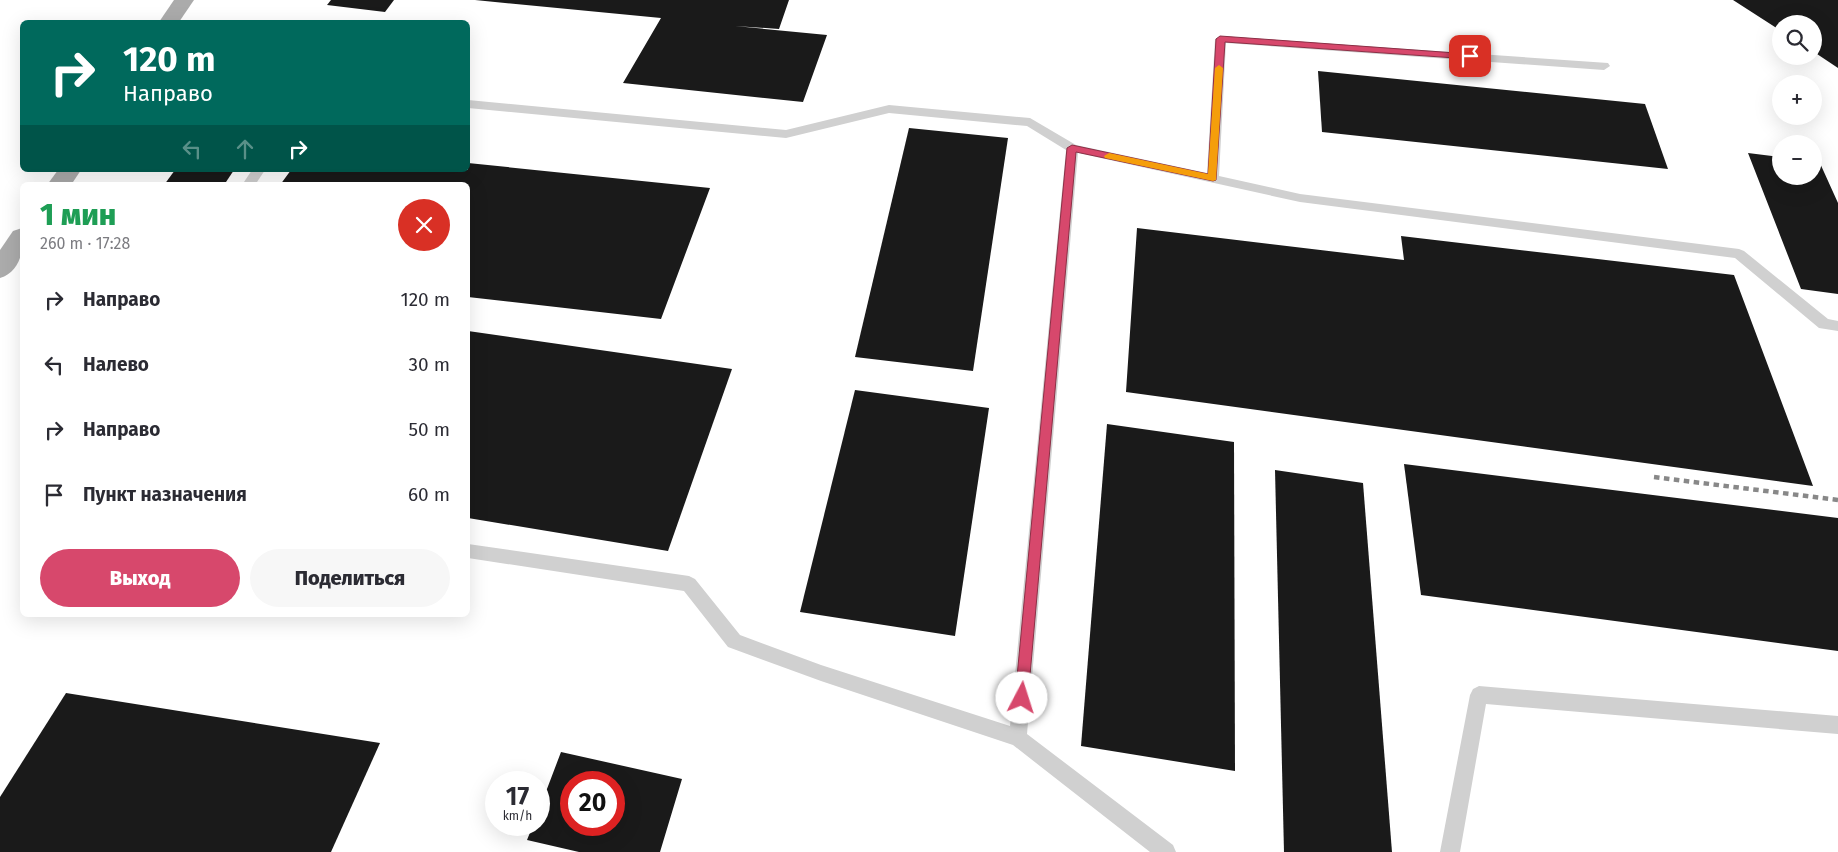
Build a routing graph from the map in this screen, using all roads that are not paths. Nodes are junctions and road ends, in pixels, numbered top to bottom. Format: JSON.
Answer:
{"nodes":[{"id":1,"x":184,"y":0,"type":"edge"},
{"id":2,"x":170,"y":20,"type":"edge"},
{"id":3,"x":1604,"y":66,"type":"dead end"},
{"id":4,"x":470,"y":104,"type":"edge"},
{"id":5,"x":1072,"y":148,"type":"junction"},
{"id":6,"x":1213,"y":178,"type":"junction"},
{"id":7,"x":20,"y":240,"type":"edge"},
{"id":8,"x":0,"y":269,"type":"edge"},
{"id":9,"x":1838,"y":326,"type":"edge"},
{"id":10,"x":470,"y":551,"type":"edge"},
{"id":11,"x":1838,"y":725,"type":"edge"},
{"id":12,"x":1018,"y":738,"type":"junction"},
{"id":13,"x":1166,"y":852,"type":"edge"},
{"id":14,"x":1450,"y":852,"type":"edge"}],
"edges":[{"from":1,"to":2,"type":"main road"},
{"from":3,"to":6,"type":"lane"},
{"from":4,"to":5,"type":"lane"},
{"from":5,"to":6,"type":"lane"},
{"from":5,"to":12,"type":"lane"},
{"from":6,"to":9,"type":"lane"},
{"from":7,"to":8,"type":"main road"},
{"from":10,"to":12,"type":"lane"},
{"from":11,"to":14,"type":"lane"},
{"from":12,"to":13,"type":"lane"}]}
